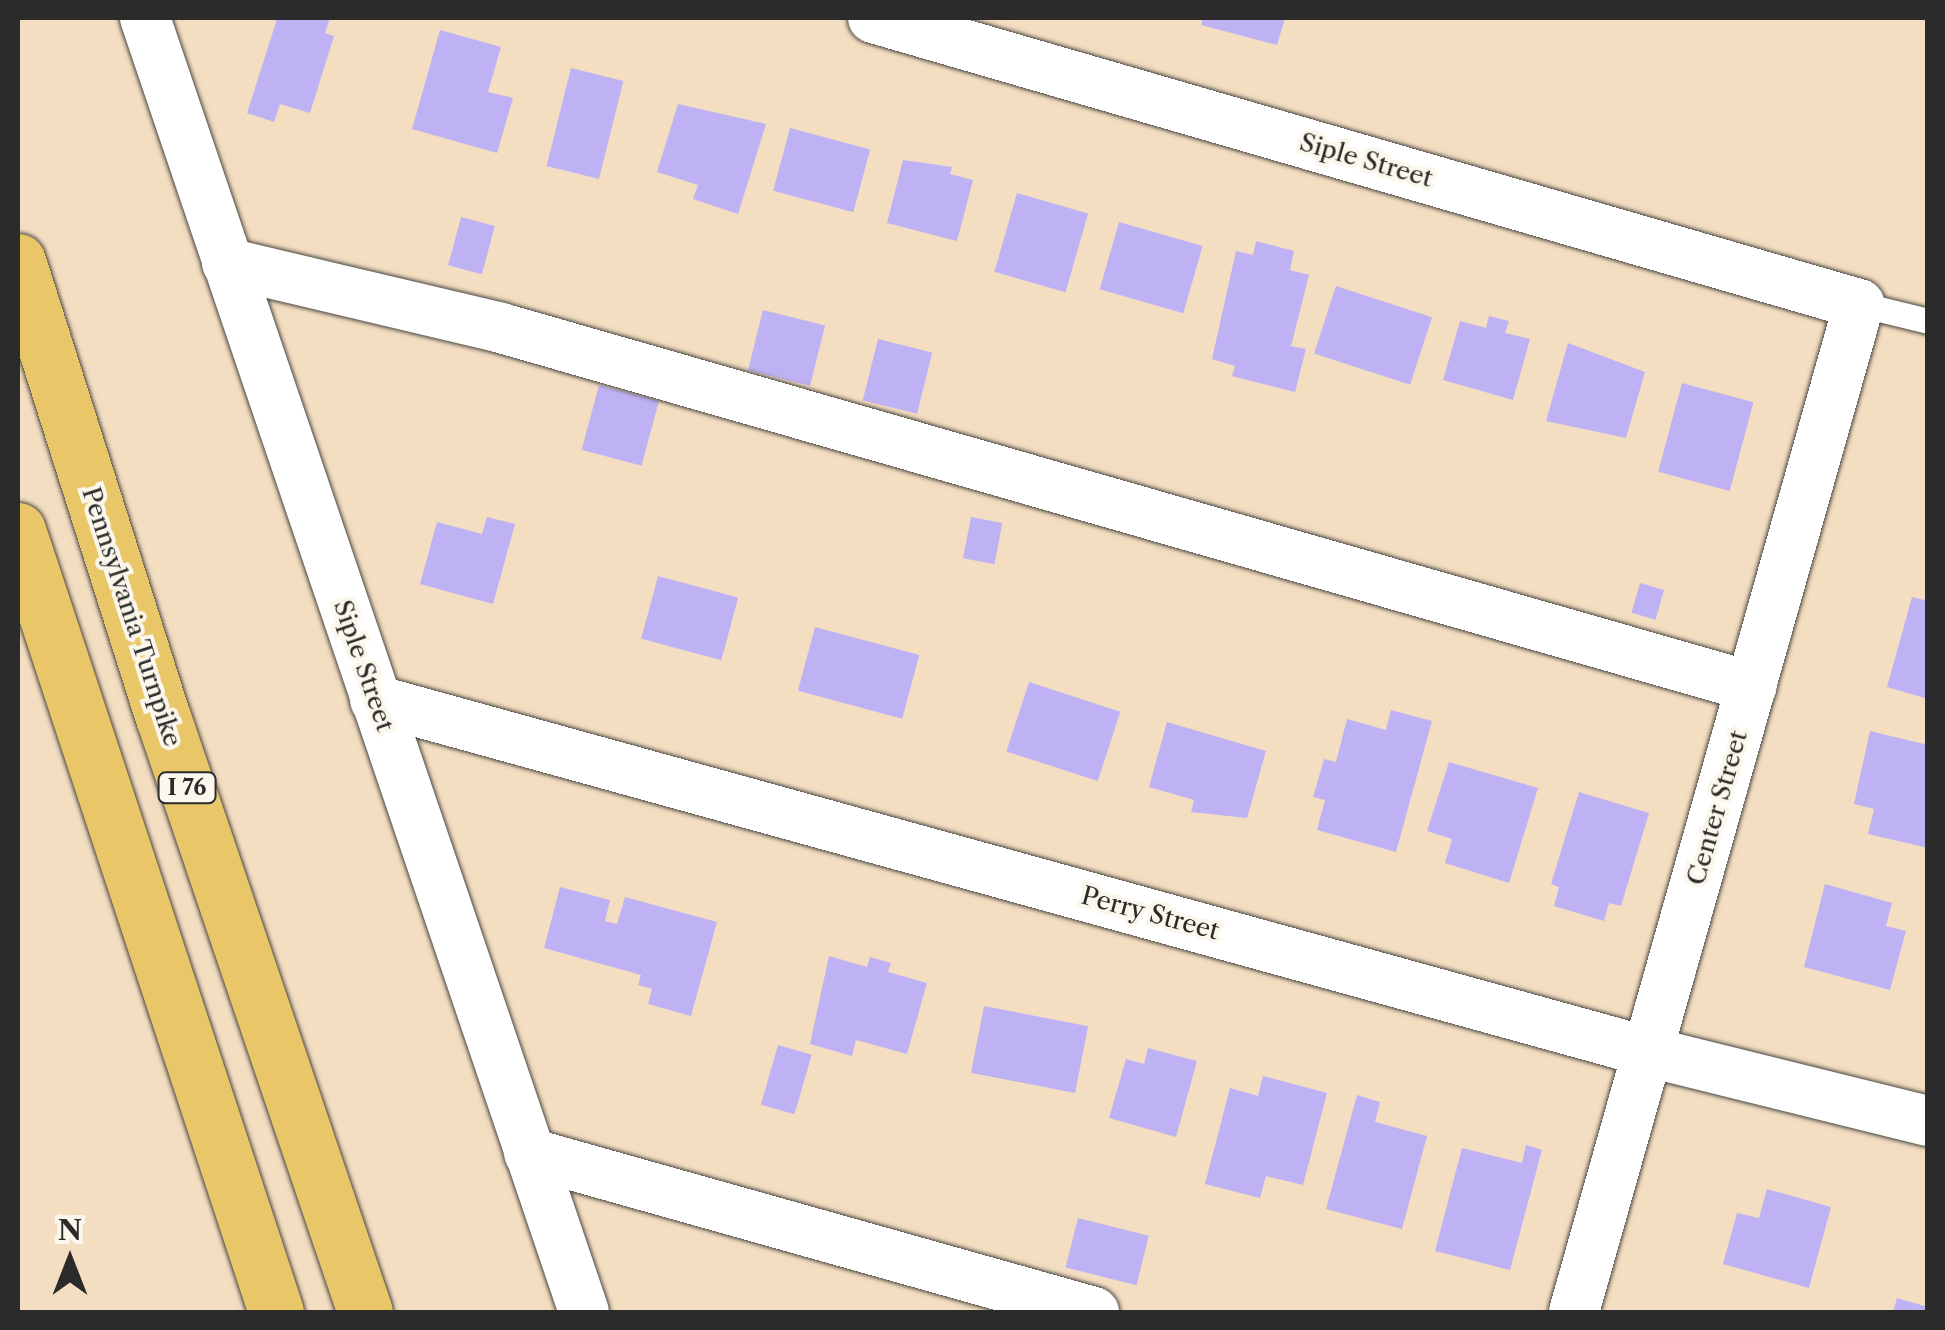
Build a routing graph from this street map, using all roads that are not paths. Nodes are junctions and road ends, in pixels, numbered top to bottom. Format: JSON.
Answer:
{"nodes":[{"id":1,"x":146,"y":18,"type":"edge"},
{"id":2,"x":873,"y":18,"type":"edge"},
{"id":3,"x":18,"y":261,"type":"edge"},
{"id":4,"x":227,"y":263,"type":"junction"},
{"id":5,"x":1859,"y":304,"type":"junction"},
{"id":6,"x":1928,"y":321,"type":"edge"},
{"id":7,"x":18,"y":530,"type":"edge"},
{"id":8,"x":1752,"y":688,"type":"junction"},
{"id":9,"x":374,"y":700,"type":"junction"},
{"id":10,"x":1650,"y":1052,"type":"junction"},
{"id":11,"x":1928,"y":1121,"type":"edge"},
{"id":12,"x":530,"y":1153,"type":"junction"},
{"id":13,"x":276,"y":1312,"type":"edge"},
{"id":14,"x":365,"y":1312,"type":"edge"},
{"id":15,"x":584,"y":1312,"type":"edge"},
{"id":16,"x":1094,"y":1312,"type":"edge"},
{"id":17,"x":1574,"y":1312,"type":"edge"}],
"edges":[{"from":1,"to":4,"type":"street","name":"Siple Street"},
{"from":2,"to":5,"type":"street","name":"Siple Street"},
{"from":3,"to":14,"type":"highway","name":"Pennsylvania Turnpike","number":"I 76"},
{"from":4,"to":8,"type":"street"},
{"from":4,"to":9,"type":"street","name":"Siple Street"},
{"from":5,"to":6,"type":"lane"},
{"from":5,"to":8,"type":"street","name":"Center Street"},
{"from":7,"to":13,"type":"highway"},
{"from":8,"to":10,"type":"street","name":"Center Street"},
{"from":9,"to":10,"type":"street","name":"Perry Street"},
{"from":9,"to":12,"type":"street","name":"Siple Street"},
{"from":10,"to":11,"type":"street","name":"Perry Street"},
{"from":10,"to":17,"type":"street","name":"Center Street"},
{"from":12,"to":15,"type":"street","name":"Siple Street"},
{"from":12,"to":16,"type":"street"}]}
